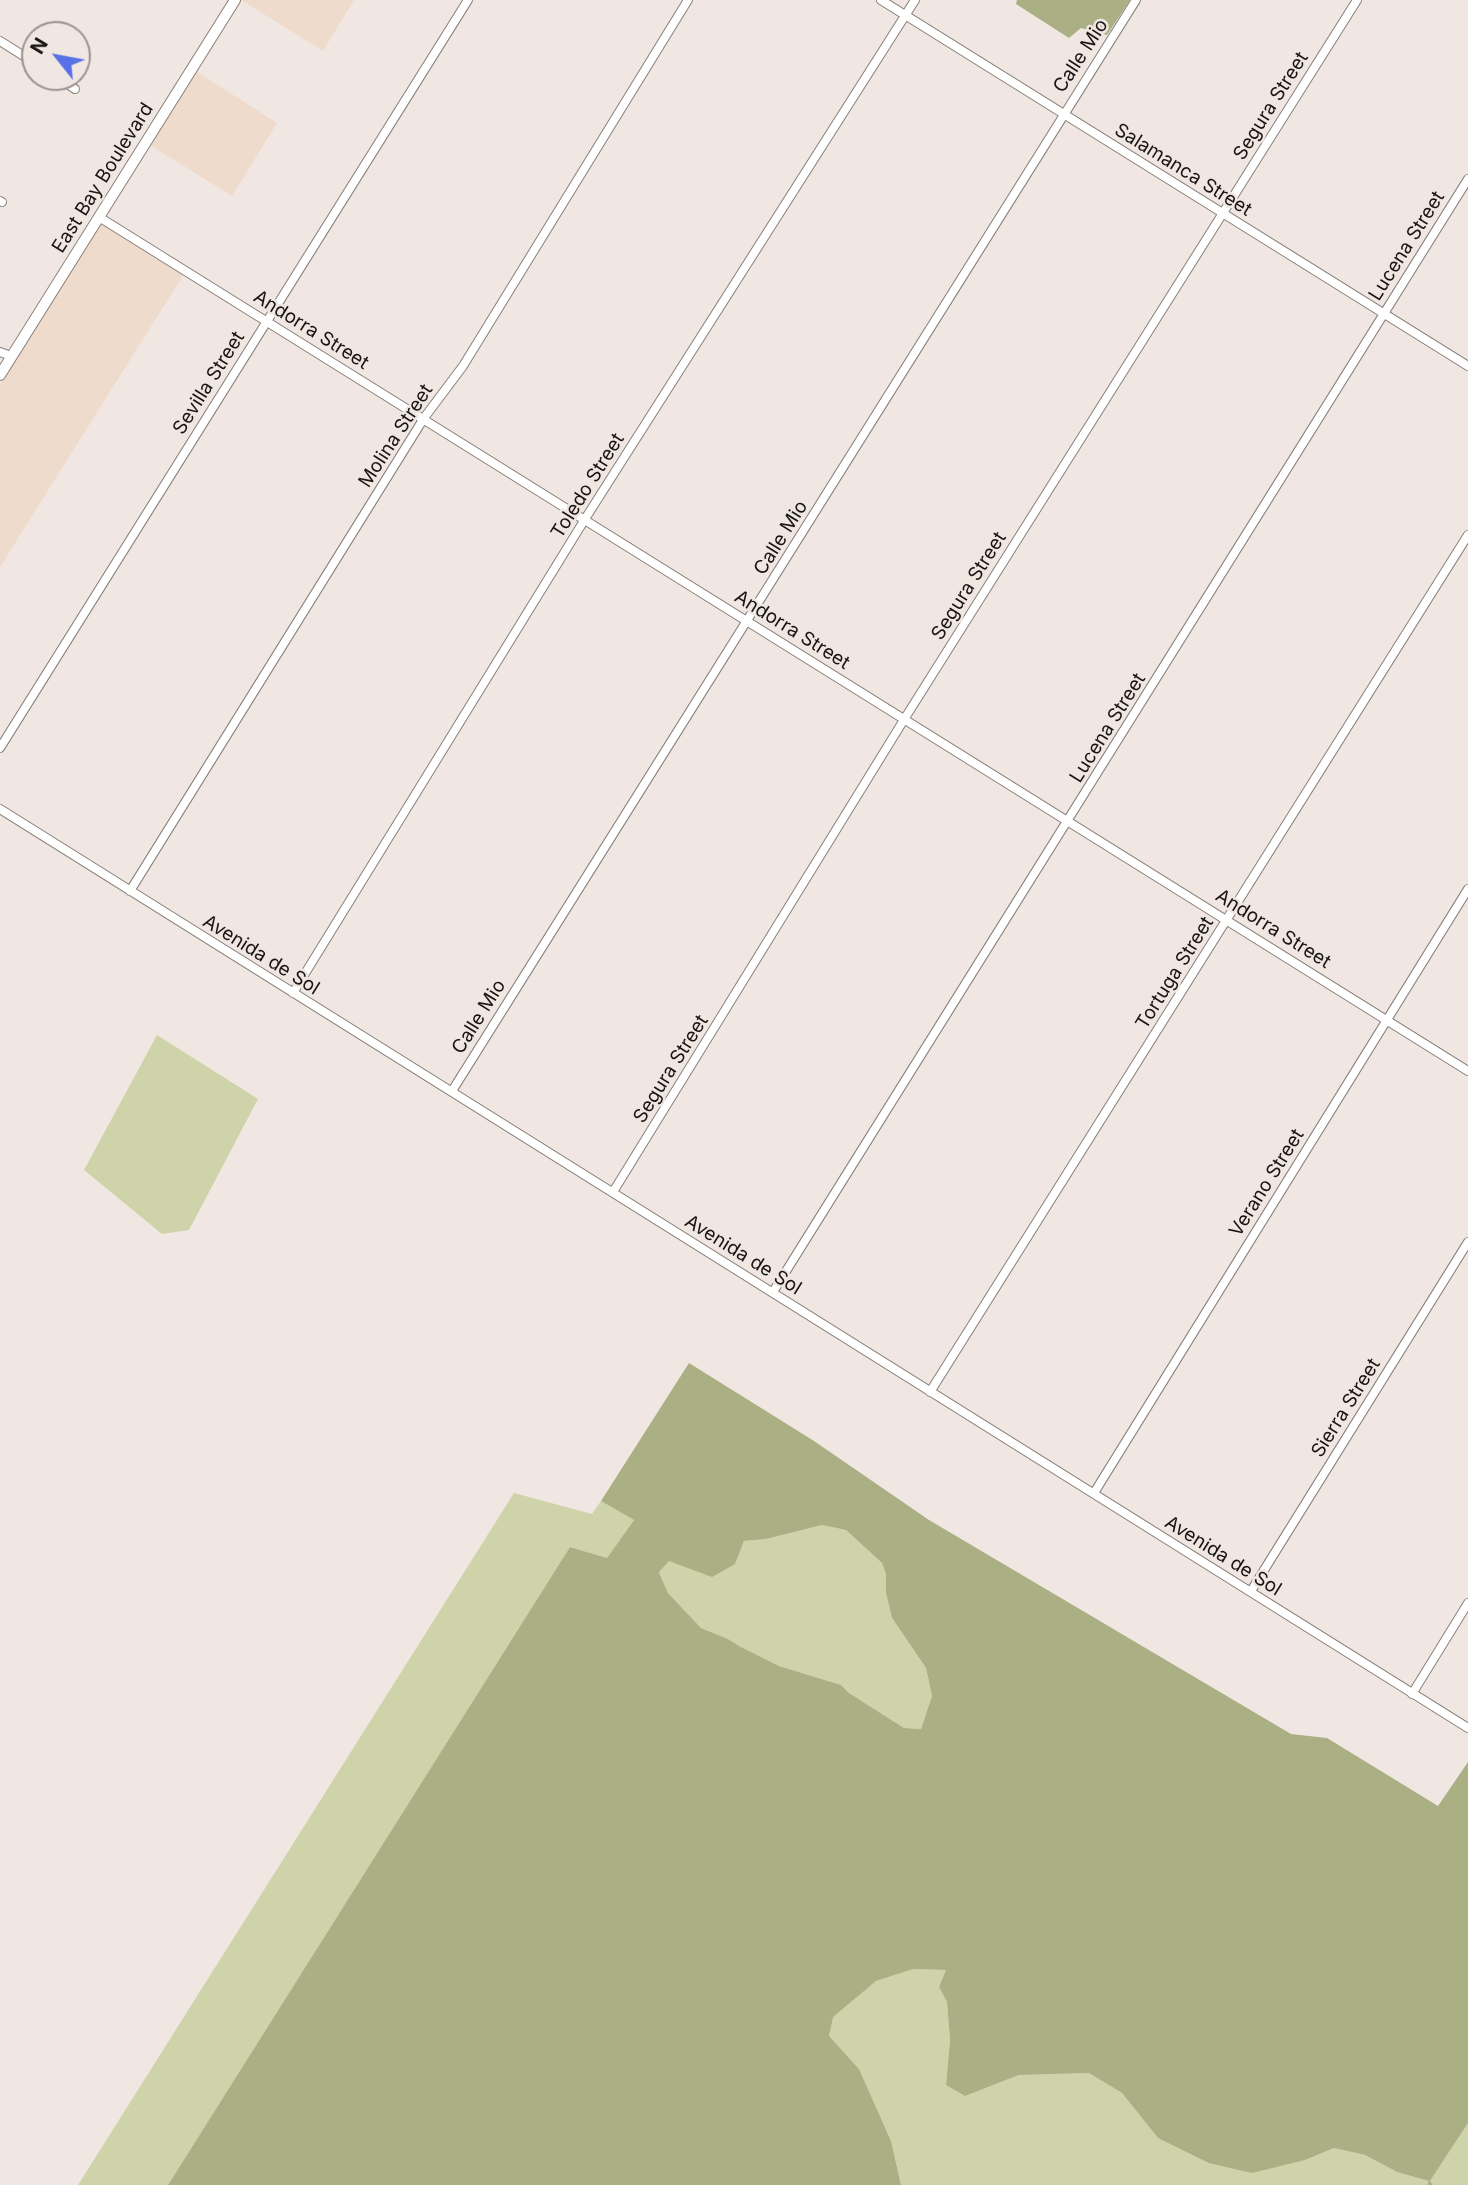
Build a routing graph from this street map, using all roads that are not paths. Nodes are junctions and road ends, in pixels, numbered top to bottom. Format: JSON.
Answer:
{"nodes":[{"id":1,"x":235,"y":0,"type":"edge"},
{"id":2,"x":468,"y":0,"type":"edge"},
{"id":3,"x":688,"y":0,"type":"edge"},
{"id":4,"x":881,"y":0,"type":"edge"},
{"id":5,"x":915,"y":0,"type":"edge"},
{"id":6,"x":1136,"y":0,"type":"edge"},
{"id":7,"x":1357,"y":0,"type":"edge"},
{"id":8,"x":906,"y":15,"type":"junction"},
{"id":9,"x":0,"y":41,"type":"edge"},
{"id":10,"x":21,"y":54,"type":"edge"},
{"id":11,"x":1064,"y":113,"type":"junction"},
{"id":12,"x":1468,"y":179,"type":"edge"},
{"id":13,"x":1222,"y":214,"type":"junction"},
{"id":14,"x":99,"y":216,"type":"junction"},
{"id":15,"x":1383,"y":314,"type":"junction"},
{"id":16,"x":267,"y":321,"type":"junction"},
{"id":17,"x":0,"y":352,"type":"edge"},
{"id":18,"x":11,"y":356,"type":"junction"},
{"id":19,"x":1468,"y":366,"type":"edge"},
{"id":20,"x":1,"y":371,"type":"edge"},
{"id":21,"x":424,"y":418,"type":"junction"},
{"id":22,"x":585,"y":519,"type":"junction"},
{"id":23,"x":1468,"y":535,"type":"edge"},
{"id":24,"x":748,"y":621,"type":"junction"},
{"id":25,"x":905,"y":718,"type":"junction"},
{"id":26,"x":0,"y":748,"type":"edge"},
{"id":27,"x":0,"y":809,"type":"edge"},
{"id":28,"x":1068,"y":821,"type":"junction"},
{"id":29,"x":1468,"y":889,"type":"edge"},
{"id":30,"x":130,"y":891,"type":"junction"},
{"id":31,"x":1227,"y":919,"type":"junction"},
{"id":32,"x":293,"y":993,"type":"junction"},
{"id":33,"x":1387,"y":1019,"type":"junction"},
{"id":34,"x":1468,"y":1070,"type":"edge"},
{"id":35,"x":452,"y":1091,"type":"junction"},
{"id":36,"x":613,"y":1192,"type":"junction"},
{"id":37,"x":1468,"y":1241,"type":"edge"},
{"id":38,"x":773,"y":1292,"type":"junction"},
{"id":39,"x":930,"y":1392,"type":"junction"},
{"id":40,"x":1094,"y":1493,"type":"junction"},
{"id":41,"x":1251,"y":1591,"type":"junction"},
{"id":42,"x":1468,"y":1603,"type":"edge"},
{"id":43,"x":1412,"y":1693,"type":"junction"},
{"id":44,"x":1468,"y":1728,"type":"edge"}],
"edges":[{"from":1,"to":14,"type":"main road","name":"East Bay Boulevard"},
{"from":2,"to":16,"type":"street","name":"Sevilla Street"},
{"from":3,"to":21,"type":"street","name":"Molina Street"},
{"from":4,"to":8,"type":"street","name":"Salamanca Street"},
{"from":5,"to":8,"type":"street","name":"Toledo Street"},
{"from":6,"to":11,"type":"street","name":"Calle Mio"},
{"from":7,"to":13,"type":"street","name":"Segura Street"},
{"from":8,"to":11,"type":"street","name":"Salamanca Street"},
{"from":8,"to":22,"type":"street","name":"Toledo Street"},
{"from":9,"to":10,"type":"street"},
{"from":11,"to":13,"type":"street","name":"Salamanca Street"},
{"from":11,"to":24,"type":"street","name":"Calle Mio"},
{"from":12,"to":15,"type":"street","name":"Lucena Street"},
{"from":13,"to":15,"type":"street","name":"Salamanca Street"},
{"from":13,"to":25,"type":"street","name":"Segura Street"},
{"from":14,"to":16,"type":"street","name":"Andorra Street"},
{"from":14,"to":18,"type":"main road","name":"East Bay Boulevard"},
{"from":15,"to":19,"type":"street","name":"Salamanca Street"},
{"from":15,"to":28,"type":"street","name":"Lucena Street"},
{"from":16,"to":21,"type":"street","name":"Andorra Street"},
{"from":16,"to":26,"type":"street","name":"Sevilla Street"},
{"from":17,"to":18,"type":"street"},
{"from":18,"to":20,"type":"main road","name":"East Bay Boulevard"},
{"from":21,"to":22,"type":"street","name":"Andorra Street"},
{"from":21,"to":30,"type":"street","name":"Molina Street"},
{"from":22,"to":24,"type":"street","name":"Andorra Street"},
{"from":22,"to":32,"type":"street","name":"Toledo Street"},
{"from":23,"to":31,"type":"street","name":"Tortuga Street"},
{"from":24,"to":25,"type":"street","name":"Andorra Street"},
{"from":24,"to":35,"type":"street","name":"Calle Mio"},
{"from":25,"to":28,"type":"street","name":"Andorra Street"},
{"from":25,"to":36,"type":"street","name":"Segura Street"},
{"from":27,"to":30,"type":"street","name":"Avenida de Sol"},
{"from":28,"to":31,"type":"street","name":"Andorra Street"},
{"from":28,"to":38,"type":"street","name":"Lucena Street"},
{"from":29,"to":33,"type":"street","name":"Verano Street"},
{"from":30,"to":32,"type":"street","name":"Avenida de Sol"},
{"from":31,"to":33,"type":"street","name":"Andorra Street"},
{"from":31,"to":39,"type":"street","name":"Tortuga Street"},
{"from":32,"to":35,"type":"street","name":"Avenida de Sol"},
{"from":33,"to":34,"type":"street","name":"Andorra Street"},
{"from":33,"to":40,"type":"street","name":"Verano Street"},
{"from":35,"to":36,"type":"street","name":"Avenida de Sol"},
{"from":36,"to":38,"type":"street","name":"Avenida de Sol"},
{"from":37,"to":41,"type":"street","name":"Sierra Street"},
{"from":38,"to":39,"type":"street","name":"Avenida de Sol"},
{"from":39,"to":40,"type":"street","name":"Avenida de Sol"},
{"from":40,"to":41,"type":"street","name":"Avenida de Sol"},
{"from":41,"to":43,"type":"street","name":"Avenida de Sol"},
{"from":42,"to":43,"type":"street"},
{"from":43,"to":44,"type":"street","name":"Avenida de Sol"}]}
